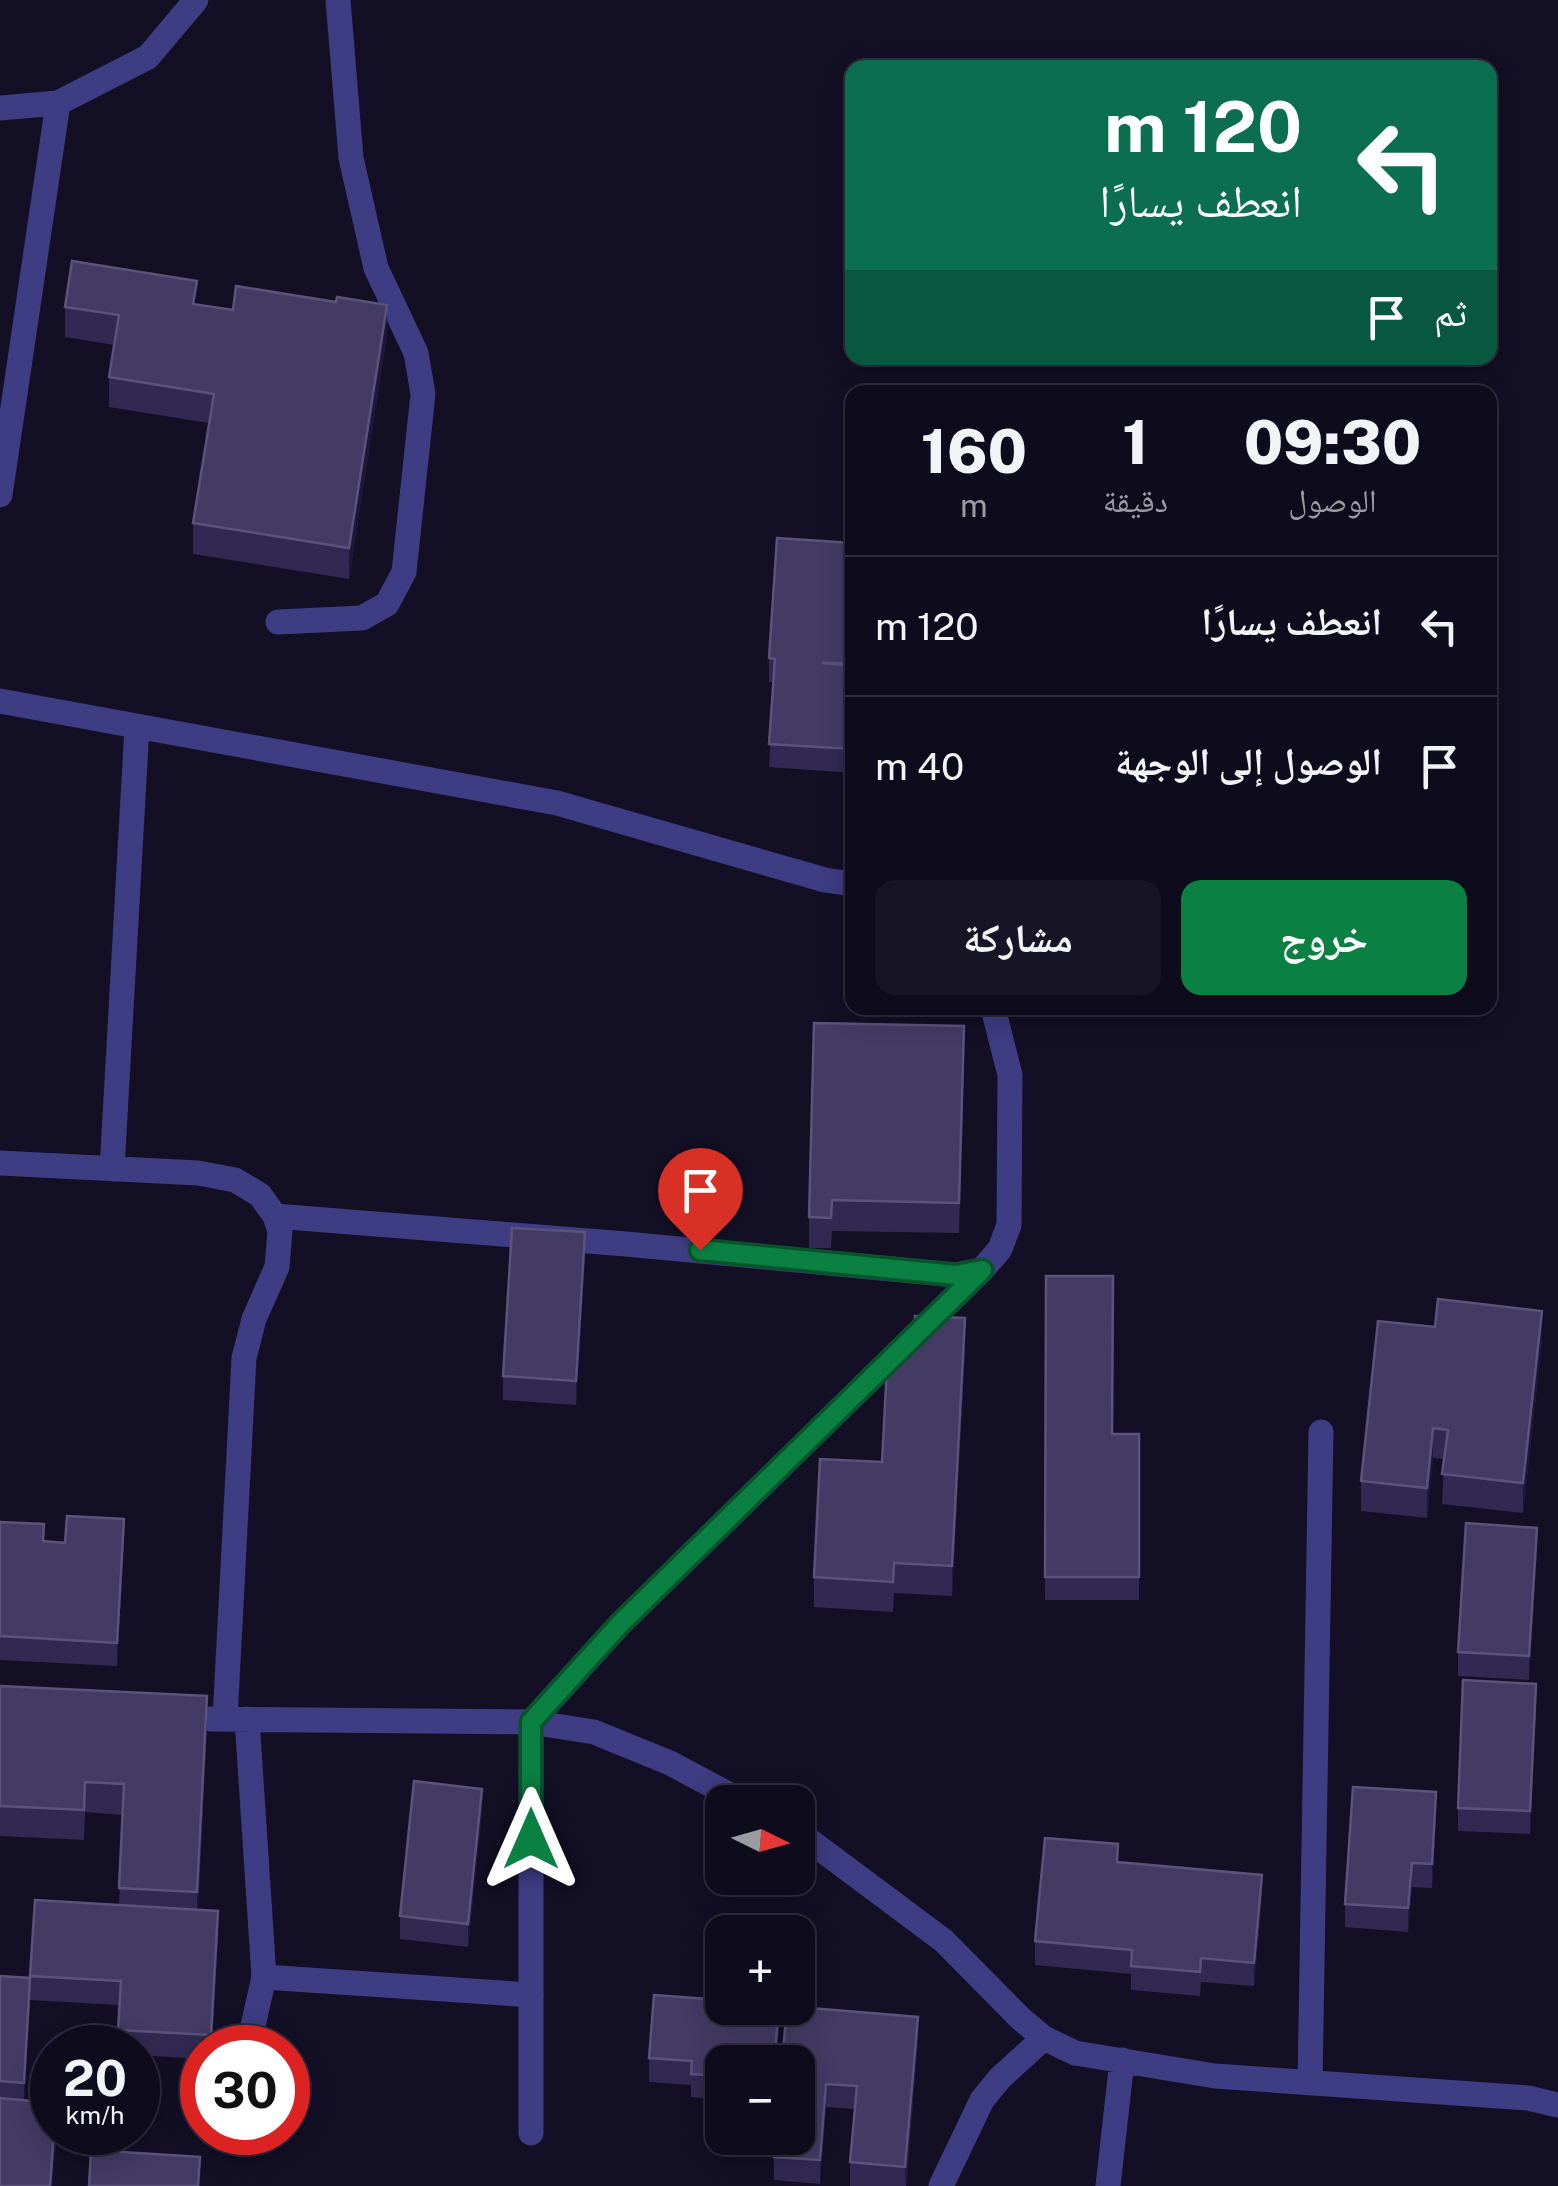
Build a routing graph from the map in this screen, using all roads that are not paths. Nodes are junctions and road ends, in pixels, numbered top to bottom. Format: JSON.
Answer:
{"nodes":[{"id":1,"x":196,"y":0,"type":"edge"},
{"id":2,"x":338,"y":0,"type":"edge"},
{"id":3,"x":58,"y":103,"type":"junction"},
{"id":4,"x":0,"y":108,"type":"edge"},
{"id":5,"x":0,"y":494,"type":"edge"},
{"id":6,"x":278,"y":622,"type":"dead end"},
{"id":7,"x":0,"y":702,"type":"edge"},
{"id":8,"x":137,"y":726,"type":"junction"},
{"id":9,"x":845,"y":883,"type":"edge"},
{"id":10,"x":995,"y":1015,"type":"edge"},
{"id":11,"x":0,"y":1163,"type":"edge"},
{"id":12,"x":112,"y":1169,"type":"junction"},
{"id":13,"x":274,"y":1216,"type":"junction"},
{"id":14,"x":982,"y":1270,"type":"junction"},
{"id":15,"x":1321,"y":1432,"type":"dead end"},
{"id":16,"x":182,"y":1718,"type":"edge"},
{"id":17,"x":236,"y":1719,"type":"junction"},
{"id":18,"x":531,"y":1722,"type":"junction"},
{"id":19,"x":713,"y":1785,"type":"edge"},
{"id":20,"x":815,"y":1845,"type":"edge"},
{"id":21,"x":264,"y":1977,"type":"junction"},
{"id":22,"x":530,"y":1995,"type":"junction"},
{"id":23,"x":253,"y":2025,"type":"edge"},
{"id":24,"x":1044,"y":2038,"type":"junction"},
{"id":25,"x":1122,"y":2060,"type":"junction"},
{"id":26,"x":1310,"y":2082,"type":"junction"},
{"id":27,"x":1558,"y":2104,"type":"edge"},
{"id":28,"x":530,"y":2133,"type":"dead end"},
{"id":29,"x":941,"y":2186,"type":"edge"},
{"id":30,"x":1108,"y":2186,"type":"edge"}],
"edges":[{"from":1,"to":3,"type":"street"},
{"from":2,"to":6,"type":"street"},
{"from":3,"to":4,"type":"street"},
{"from":3,"to":5,"type":"street"},
{"from":7,"to":8,"type":"street"},
{"from":8,"to":9,"type":"street"},
{"from":8,"to":12,"type":"street"},
{"from":10,"to":14,"type":"street"},
{"from":11,"to":12,"type":"street"},
{"from":12,"to":13,"type":"street"},
{"from":13,"to":14,"type":"street"},
{"from":13,"to":17,"type":"street"},
{"from":14,"to":18,"type":"street"},
{"from":15,"to":26,"type":"street"},
{"from":16,"to":17,"type":"street"},
{"from":17,"to":18,"type":"street"},
{"from":17,"to":21,"type":"street"},
{"from":18,"to":19,"type":"street"},
{"from":18,"to":22,"type":"street"},
{"from":20,"to":24,"type":"street"},
{"from":21,"to":22,"type":"street"},
{"from":21,"to":23,"type":"street"},
{"from":22,"to":28,"type":"street"},
{"from":24,"to":25,"type":"street"},
{"from":24,"to":29,"type":"street"},
{"from":25,"to":26,"type":"street"},
{"from":25,"to":30,"type":"street"},
{"from":26,"to":27,"type":"street"}]}
